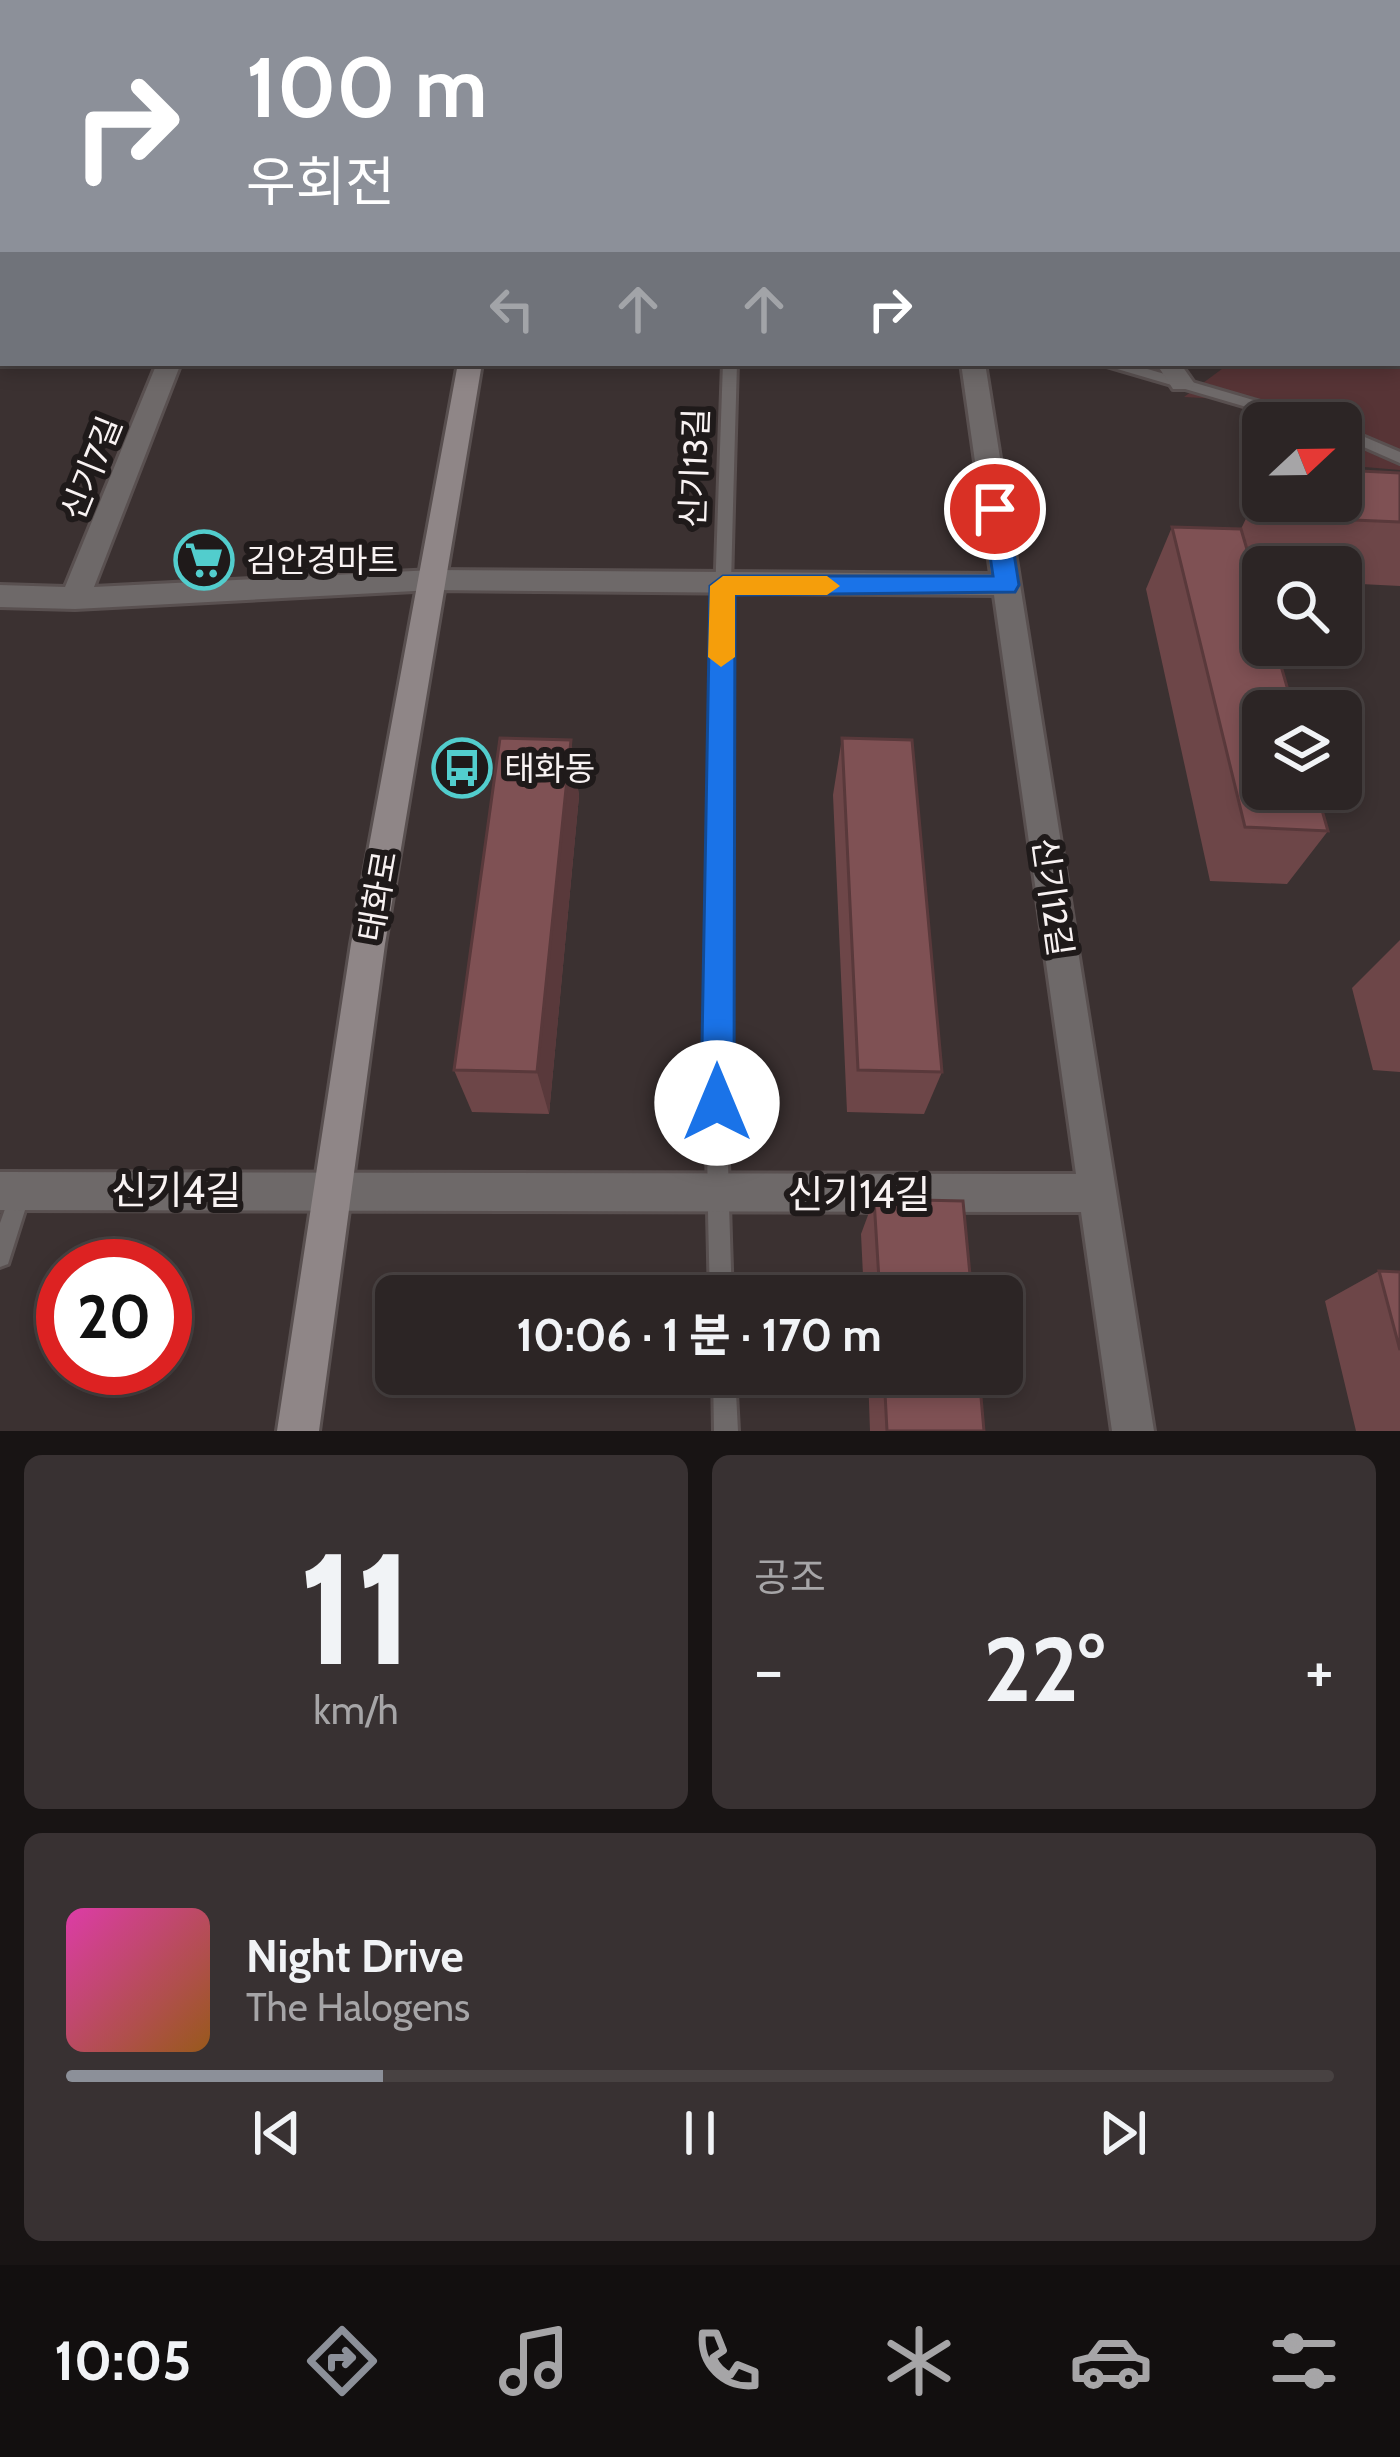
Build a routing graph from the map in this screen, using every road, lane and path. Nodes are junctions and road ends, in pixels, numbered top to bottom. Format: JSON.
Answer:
{"nodes":[{"id":1,"x":168,"y":366,"type":"edge"},
{"id":2,"x":469,"y":366,"type":"edge"},
{"id":3,"x":730,"y":366,"type":"edge"},
{"id":4,"x":973,"y":366,"type":"edge"},
{"id":5,"x":1131,"y":366,"type":"edge"},
{"id":6,"x":1175,"y":373,"type":"edge"},
{"id":7,"x":1257,"y":402,"type":"edge"},
{"id":8,"x":1362,"y":441,"type":"edge"},
{"id":9,"x":1400,"y":458,"type":"edge"},
{"id":10,"x":433,"y":580,"type":"junction"},
{"id":11,"x":1006,"y":585,"type":"junction"},
{"id":12,"x":723,"y":586,"type":"junction"},
{"id":13,"x":0,"y":596,"type":"edge"},
{"id":14,"x":75,"y":598,"type":"junction"},
{"id":15,"x":332,"y":1189,"type":"junction"},
{"id":16,"x":10,"y":1191,"type":"edge"},
{"id":17,"x":1097,"y":1192,"type":"junction"},
{"id":18,"x":716,"y":1195,"type":"junction"},
{"id":19,"x":0,"y":1256,"type":"edge"},
{"id":20,"x":720,"y":1275,"type":"edge"},
{"id":21,"x":725,"y":1395,"type":"edge"},
{"id":22,"x":298,"y":1431,"type":"edge"},
{"id":23,"x":726,"y":1431,"type":"edge"},
{"id":24,"x":1133,"y":1431,"type":"edge"}],
"edges":[{"from":1,"to":14,"type":"street","name":"신기7길"},
{"from":2,"to":10,"type":"main road","name":"태화로"},
{"from":3,"to":12,"type":"lane","name":"신기13길"},
{"from":4,"to":11,"type":"street","name":"신기12길"},
{"from":5,"to":6,"type":"lane"},
{"from":6,"to":7,"type":"lane"},
{"from":8,"to":9,"type":"lane"},
{"from":10,"to":12,"type":"street"},
{"from":10,"to":14,"type":"street"},
{"from":10,"to":15,"type":"main road","name":"태화로"},
{"from":11,"to":12,"type":"street"},
{"from":11,"to":17,"type":"street","name":"신기12길"},
{"from":12,"to":18,"type":"lane","name":"신기13길"},
{"from":13,"to":14,"type":"street"},
{"from":15,"to":16,"type":"street","name":"신기4길"},
{"from":15,"to":18,"type":"street","name":"신기14길"},
{"from":15,"to":22,"type":"main road","name":"태화로"},
{"from":16,"to":19,"type":"lane","name":"신기4길"},
{"from":17,"to":18,"type":"street","name":"신기14길"},
{"from":17,"to":24,"type":"street","name":"신기12길"},
{"from":18,"to":20,"type":"lane","name":"신기13길"},
{"from":21,"to":23,"type":"lane"}]}
